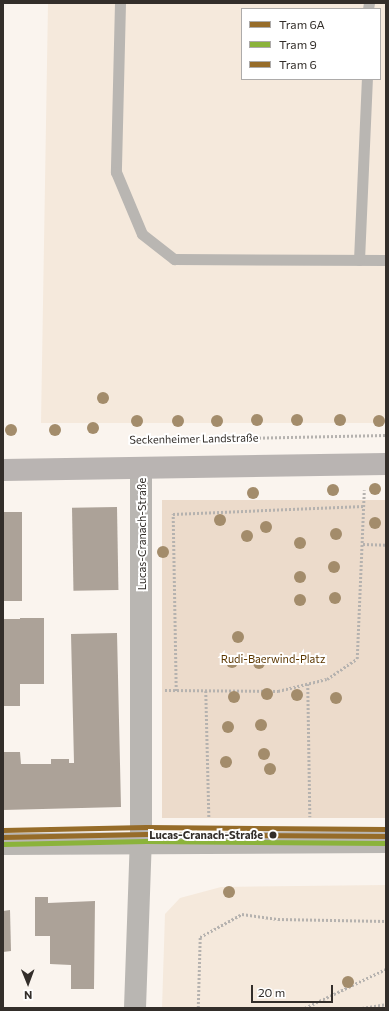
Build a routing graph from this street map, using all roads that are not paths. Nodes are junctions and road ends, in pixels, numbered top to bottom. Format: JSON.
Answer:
{"nodes":[{"id":1,"x":120,"y":3,"type":"edge"},
{"id":2,"x":367,"y":80,"type":"edge"},
{"id":3,"x":359,"y":260,"type":"junction"},
{"id":4,"x":386,"y":260,"type":"edge"},
{"id":5,"x":386,"y":464,"type":"edge"},
{"id":6,"x":141,"y":468,"type":"junction"},
{"id":7,"x":3,"y":470,"type":"edge"},
{"id":8,"x":386,"y":842,"type":"edge"},
{"id":9,"x":141,"y":843,"type":"junction"},
{"id":10,"x":3,"y":844,"type":"edge"},
{"id":11,"x":135,"y":1008,"type":"edge"}],
"edges":[{"from":1,"to":3,"type":"lane"},
{"from":2,"to":3,"type":"lane"},
{"from":3,"to":4,"type":"lane"},
{"from":5,"to":6,"type":"main road"},
{"from":6,"to":7,"type":"main road"},
{"from":6,"to":9,"type":"street","name":"Lucas-Cranach-Straße"},
{"from":8,"to":9,"type":"street"},
{"from":9,"to":10,"type":"street"},
{"from":9,"to":11,"type":"street","name":"Lucas-Cranach-Straße"}]}
